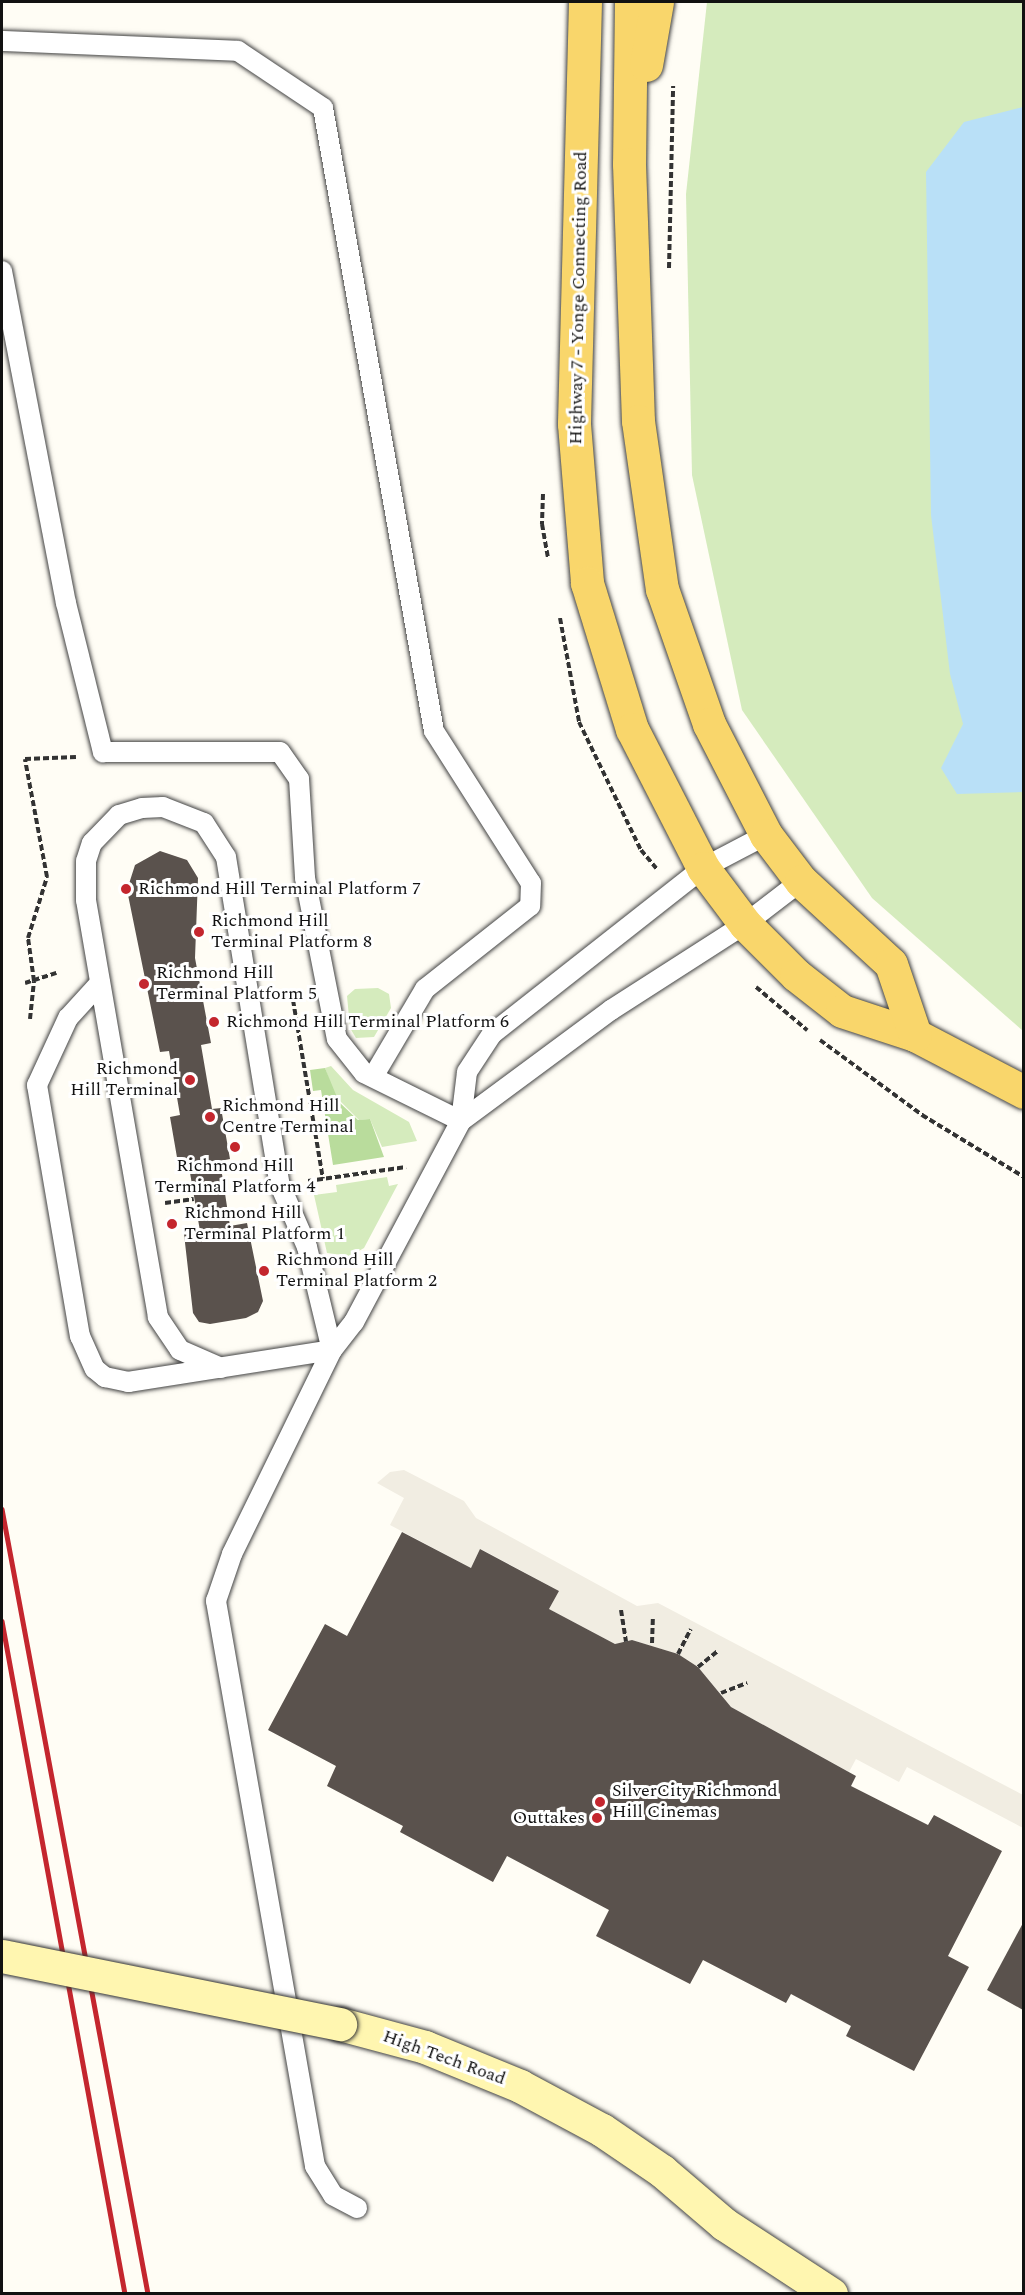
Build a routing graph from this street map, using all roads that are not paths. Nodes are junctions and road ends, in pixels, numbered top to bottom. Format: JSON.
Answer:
{"nodes":[{"id":1,"x":576,"y":2,"type":"edge"},
{"id":2,"x":585,"y":2,"type":"edge"},
{"id":3,"x":631,"y":2,"type":"edge"},
{"id":4,"x":657,"y":2,"type":"edge"},
{"id":5,"x":2,"y":41,"type":"edge"},
{"id":6,"x":584,"y":107,"type":"junction"},
{"id":7,"x":629,"y":164,"type":"junction"},
{"id":8,"x":2,"y":271,"type":"edge"},
{"id":9,"x":766,"y":835,"type":"junction"},
{"id":10,"x":703,"y":868,"type":"junction"},
{"id":11,"x":801,"y":881,"type":"junction"},
{"id":12,"x":745,"y":924,"type":"junction"},
{"id":13,"x":100,"y":983,"type":"junction"},
{"id":14,"x":915,"y":1035,"type":"junction"},
{"id":15,"x":373,"y":1077,"type":"junction"},
{"id":16,"x":1023,"y":1092,"type":"edge"},
{"id":17,"x":460,"y":1121,"type":"junction"},
{"id":18,"x":332,"y":1350,"type":"junction"},
{"id":19,"x":221,"y":1368,"type":"junction"},
{"id":20,"x":2,"y":1956,"type":"edge"},
{"id":21,"x":357,"y":2208,"type":"dead end"},
{"id":22,"x":831,"y":2294,"type":"edge"}],
"edges":[{"from":1,"to":6,"type":"main road"},
{"from":2,"to":6,"type":"main road","name":"Highway 7 - Yonge Connecting Road"},
{"from":3,"to":7,"type":"main road"},
{"from":4,"to":7,"type":"main road"},
{"from":5,"to":15,"type":"lane"},
{"from":6,"to":10,"type":"main road","name":"Highway 7 - Yonge Connecting Road"},
{"from":7,"to":9,"type":"main road"},
{"from":8,"to":15,"type":"lane"},
{"from":9,"to":10,"type":"lane"},
{"from":9,"to":11,"type":"main road"},
{"from":10,"to":12,"type":"main road","name":"Highway 7 - Yonge Connecting Road"},
{"from":10,"to":17,"type":"lane"},
{"from":11,"to":12,"type":"lane"},
{"from":11,"to":14,"type":"main road"},
{"from":12,"to":14,"type":"main road","name":"Highway 7 - Yonge Connecting Road"},
{"from":12,"to":17,"type":"lane"},
{"from":13,"to":18,"type":"lane"},
{"from":13,"to":19,"type":"lane"},
{"from":13,"to":19,"type":"lane"},
{"from":14,"to":16,"type":"main road","name":"Highway 7 - Yonge Connecting Road"},
{"from":15,"to":17,"type":"lane"},
{"from":17,"to":18,"type":"lane"},
{"from":18,"to":19,"type":"lane"},
{"from":18,"to":21,"type":"lane"},
{"from":20,"to":22,"type":"street","name":"High Tech Road","bridge":true}]}
